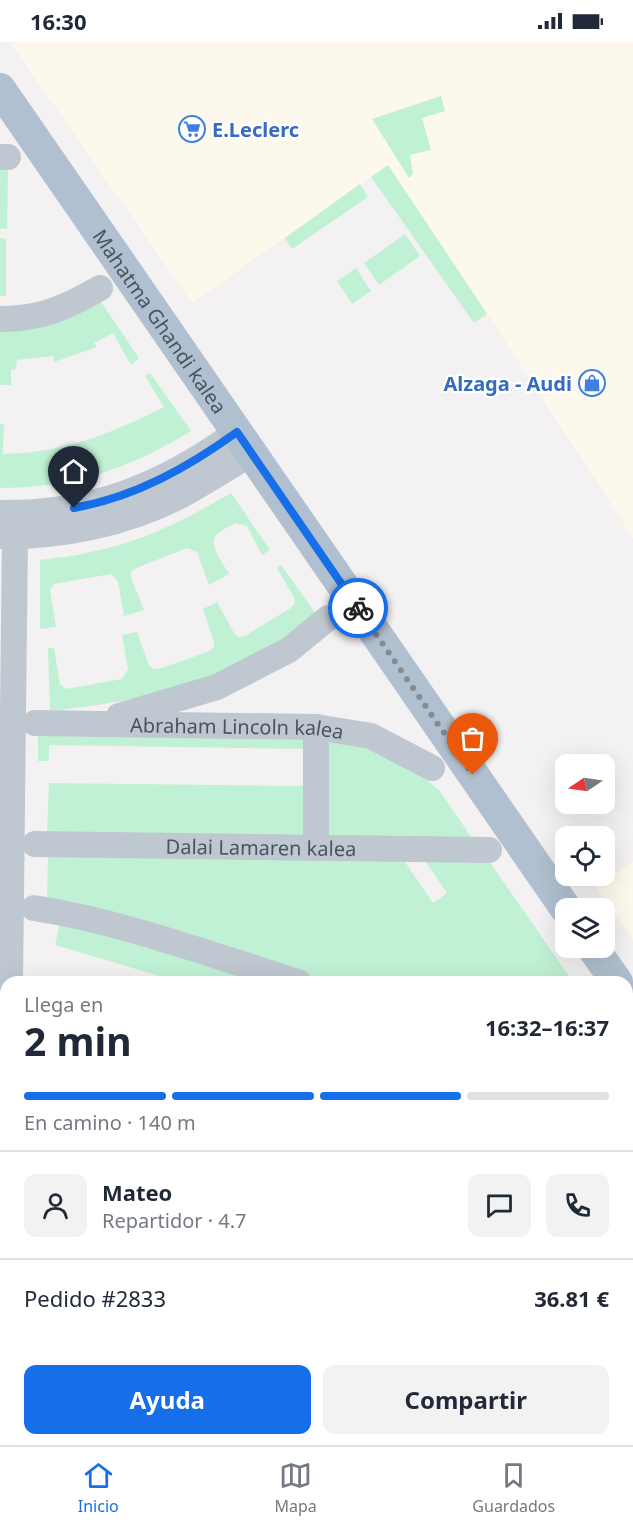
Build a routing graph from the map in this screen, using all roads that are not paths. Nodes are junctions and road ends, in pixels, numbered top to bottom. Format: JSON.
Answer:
{"nodes":[{"id":1,"x":0,"y":89,"type":"edge"},
{"id":2,"x":100,"y":288,"type":"dead end"},
{"id":3,"x":0,"y":319,"type":"edge"},
{"id":4,"x":244,"y":442,"type":"junction"},
{"id":5,"x":0,"y":513,"type":"edge"},
{"id":6,"x":8,"y":536,"type":"edge"},
{"id":7,"x":328,"y":618,"type":"dead end"},
{"id":8,"x":35,"y":723,"type":"dead end"},
{"id":9,"x":96,"y":723,"type":"junction"},
{"id":10,"x":316,"y":727,"type":"junction"},
{"id":11,"x":432,"y":768,"type":"dead end"},
{"id":12,"x":35,"y":844,"type":"dead end"},
{"id":13,"x":316,"y":848,"type":"junction"},
{"id":14,"x":489,"y":850,"type":"dead end"},
{"id":15,"x":558,"y":898,"type":"edge"},
{"id":16,"x":34,"y":908,"type":"dead end"},
{"id":17,"x":600,"y":958,"type":"edge"},
{"id":18,"x":10,"y":976,"type":"edge"},
{"id":19,"x":279,"y":976,"type":"edge"},
{"id":20,"x":613,"y":976,"type":"edge"}],
"edges":[{"from":1,"to":4,"type":"main road","name":"Mahatma Ghandi kalea"},
{"from":2,"to":3,"type":"street"},
{"from":4,"to":5,"type":"street"},
{"from":4,"to":6,"type":"street"},
{"from":4,"to":15,"type":"main road","name":"Mahatma Ghandi kalea"},
{"from":6,"to":18,"type":"street"},
{"from":7,"to":9,"type":"street"},
{"from":8,"to":9,"type":"street","name":"Abraham Lincoln kalea"},
{"from":9,"to":10,"type":"street","name":"Abraham Lincoln kalea"},
{"from":10,"to":11,"type":"street","name":"Abraham Lincoln kalea"},
{"from":10,"to":13,"type":"street"},
{"from":12,"to":13,"type":"street","name":"Dalai Lamaren kalea"},
{"from":13,"to":14,"type":"street","name":"Dalai Lamaren kalea"},
{"from":16,"to":19,"type":"street"},
{"from":17,"to":20,"type":"main road"}]}
